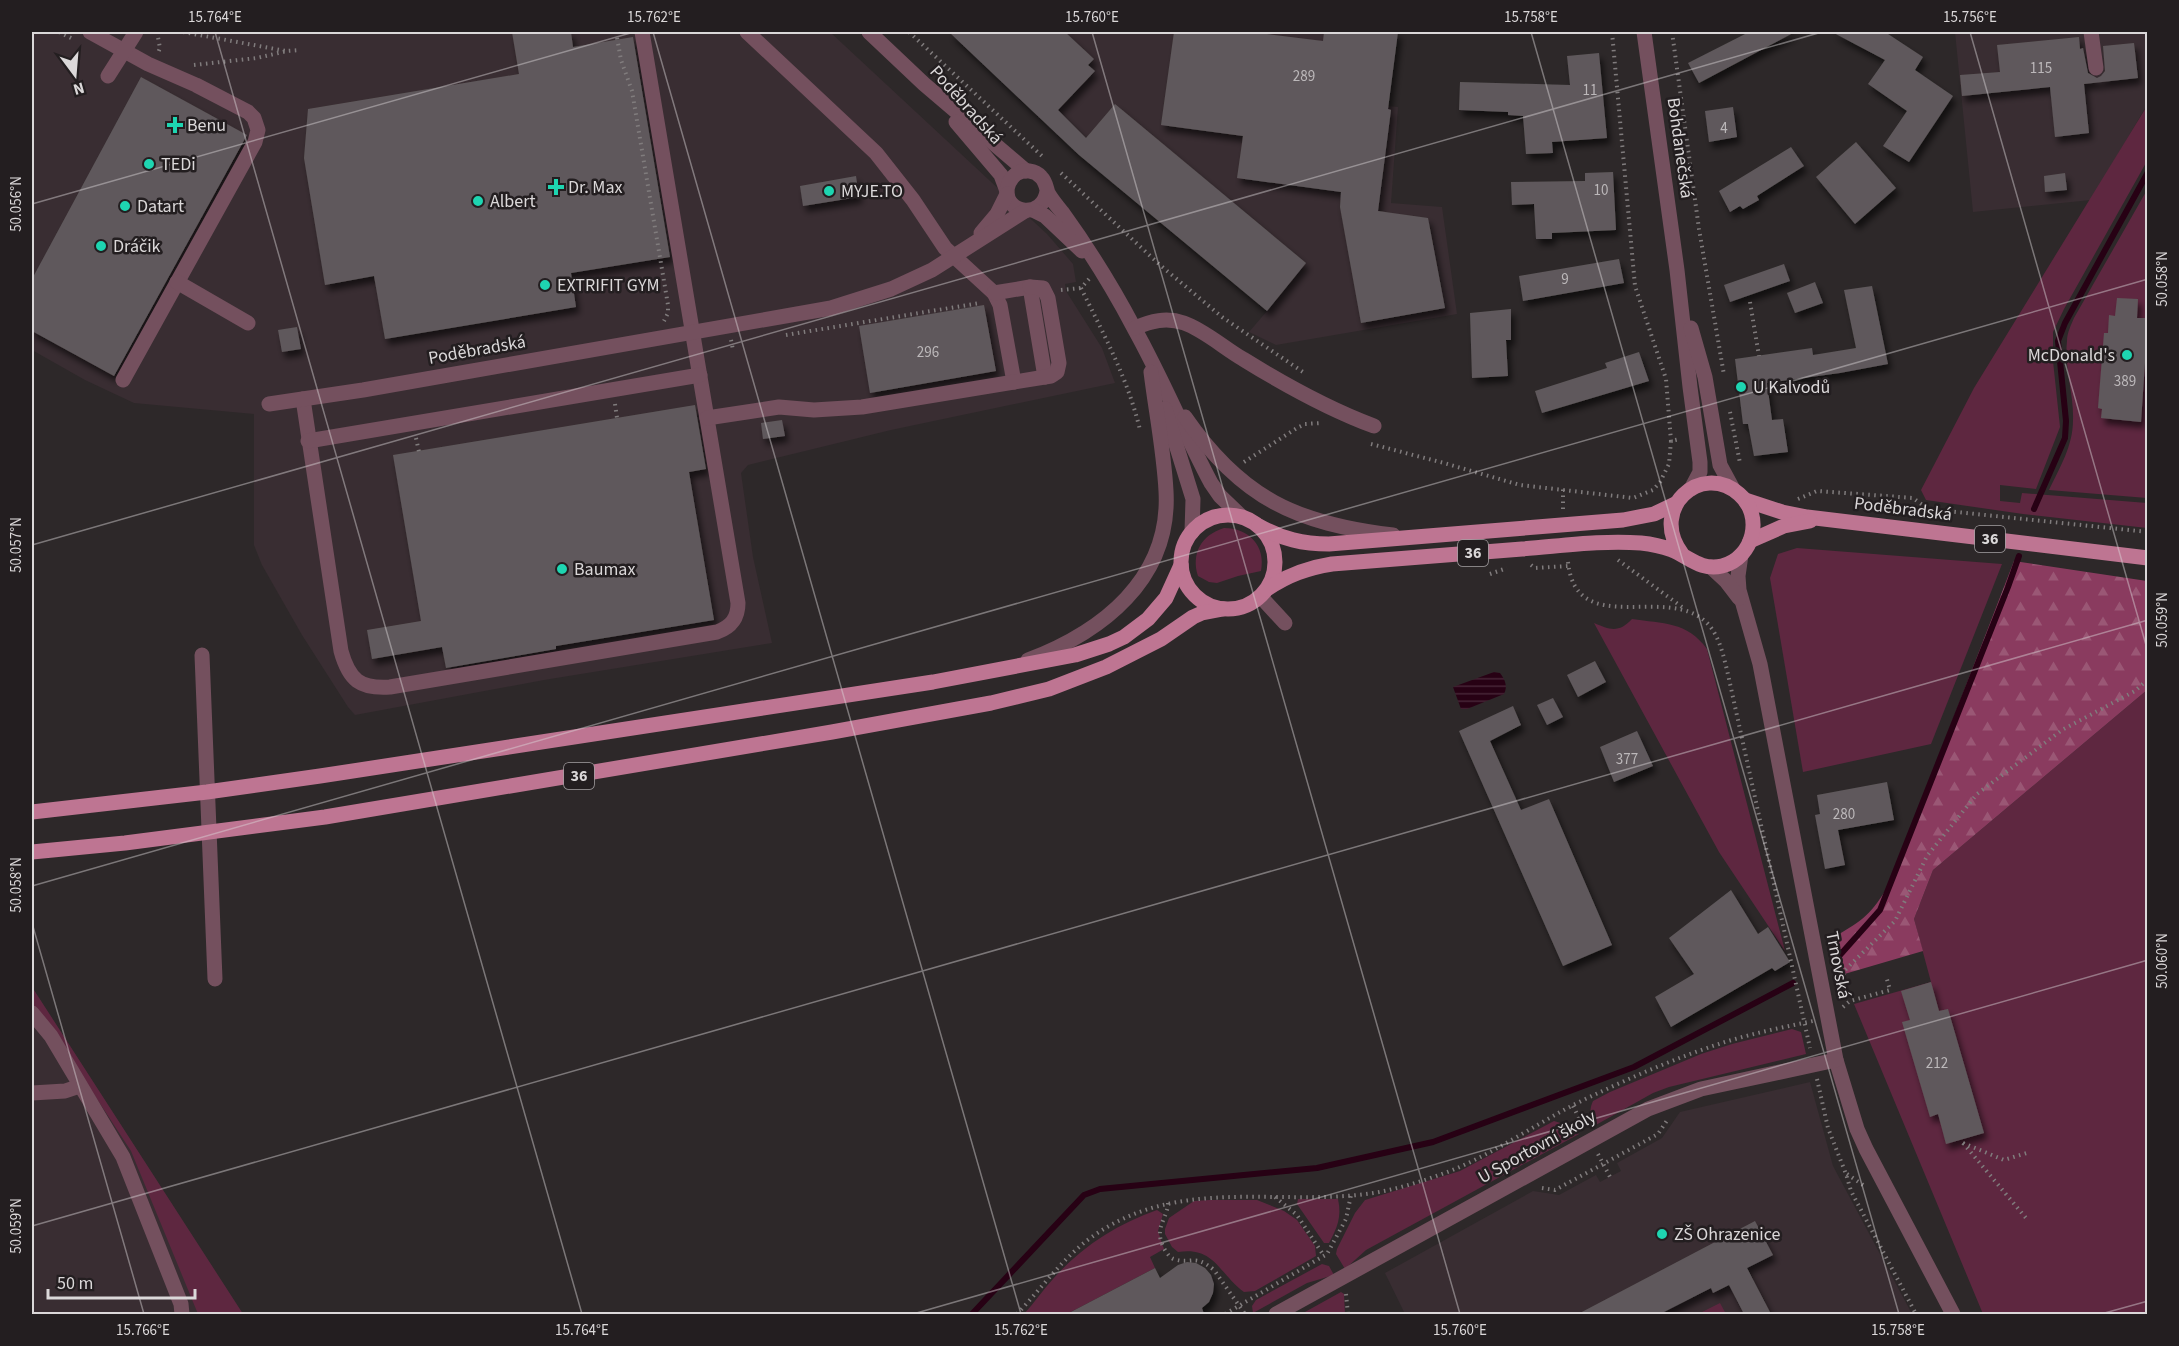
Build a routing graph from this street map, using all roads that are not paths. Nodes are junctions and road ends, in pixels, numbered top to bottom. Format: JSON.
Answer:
{"nodes":[{"id":1,"x":90,"y":32,"type":"edge"},
{"id":2,"x":136,"y":32,"type":"edge"},
{"id":3,"x":642,"y":32,"type":"edge"},
{"id":4,"x":747,"y":32,"type":"edge"},
{"id":5,"x":870,"y":32,"type":"edge"},
{"id":6,"x":1644,"y":32,"type":"edge"},
{"id":7,"x":2091,"y":32,"type":"edge"},
{"id":8,"x":123,"y":50,"type":"junction"},
{"id":9,"x":889,"y":50,"type":"junction"},
{"id":10,"x":2096,"y":68,"type":"dead end"},
{"id":11,"x":108,"y":76,"type":"dead end"},
{"id":12,"x":1026,"y":171,"type":"junction"},
{"id":13,"x":1047,"y":191,"type":"junction"},
{"id":14,"x":1007,"y":192,"type":"junction"},
{"id":15,"x":1029,"y":210,"type":"junction"},
{"id":16,"x":953,"y":257,"type":"junction"},
{"id":17,"x":1099,"y":268,"type":"junction"},
{"id":18,"x":1677,"y":270,"type":"junction"},
{"id":19,"x":177,"y":282,"type":"junction"},
{"id":20,"x":1030,"y":287,"type":"junction"},
{"id":21,"x":997,"y":297,"type":"junction"},
{"id":22,"x":248,"y":323,"type":"dead end"},
{"id":23,"x":692,"y":326,"type":"junction"},
{"id":24,"x":1135,"y":328,"type":"junction"},
{"id":25,"x":1150,"y":361,"type":"junction"},
{"id":26,"x":700,"y":375,"type":"junction"},
{"id":27,"x":1045,"y":377,"type":"junction"},
{"id":28,"x":123,"y":380,"type":"dead end"},
{"id":29,"x":1014,"y":382,"type":"junction"},
{"id":30,"x":303,"y":399,"type":"junction"},
{"id":31,"x":268,"y":404,"type":"dead end"},
{"id":32,"x":707,"y":418,"type":"junction"},
{"id":33,"x":1374,"y":426,"type":"road end"},
{"id":34,"x":308,"y":441,"type":"junction"},
{"id":35,"x":1691,"y":489,"type":"junction"},
{"id":36,"x":1733,"y":489,"type":"junction"},
{"id":37,"x":1745,"y":500,"type":"junction"},
{"id":38,"x":1676,"y":504,"type":"junction"},
{"id":39,"x":1242,"y":517,"type":"junction"},
{"id":40,"x":1832,"y":520,"type":"junction"},
{"id":41,"x":1259,"y":526,"type":"junction"},
{"id":42,"x":1192,"y":532,"type":"junction"},
{"id":43,"x":1429,"y":536,"type":"junction"},
{"id":44,"x":1750,"y":541,"type":"junction"},
{"id":45,"x":1682,"y":554,"type":"junction"},
{"id":46,"x":1741,"y":555,"type":"junction"},
{"id":47,"x":2148,"y":558,"type":"edge"},
{"id":48,"x":1181,"y":565,"type":"junction"},
{"id":49,"x":1711,"y":567,"type":"junction"},
{"id":50,"x":1264,"y":593,"type":"junction"},
{"id":51,"x":1742,"y":604,"type":"junction"},
{"id":52,"x":1223,"y":609,"type":"junction"},
{"id":53,"x":1285,"y":623,"type":"dead end"},
{"id":54,"x":202,"y":655,"type":"dead end"},
{"id":55,"x":1004,"y":669,"type":"junction"},
{"id":56,"x":207,"y":792,"type":"junction"},
{"id":57,"x":32,"y":812,"type":"edge"},
{"id":58,"x":209,"y":832,"type":"junction"},
{"id":59,"x":32,"y":852,"type":"edge"},
{"id":60,"x":214,"y":979,"type":"dead end"},
{"id":61,"x":32,"y":1013,"type":"edge"},
{"id":62,"x":1836,"y":1060,"type":"junction"},
{"id":63,"x":80,"y":1086,"type":"junction"},
{"id":64,"x":32,"y":1093,"type":"edge"},
{"id":65,"x":182,"y":1314,"type":"edge"},
{"id":66,"x":1276,"y":1314,"type":"edge"},
{"id":67,"x":1953,"y":1314,"type":"edge"}],
"edges":[{"from":1,"to":8,"type":"street"},
{"from":2,"to":8,"type":"street"},
{"from":3,"to":23,"type":"street"},
{"from":4,"to":16,"type":"street"},
{"from":5,"to":9,"type":"street","name":"Poděbradská"},
{"from":6,"to":18,"type":"street","name":"Bohdanečská"},
{"from":7,"to":10,"type":"street"},
{"from":8,"to":11,"type":"street"},
{"from":8,"to":19,"type":"street"},
{"from":9,"to":12,"type":"street","name":"Poděbradská"},
{"from":9,"to":14,"type":"street","name":"Poděbradská"},
{"from":12,"to":13,"type":"street"},
{"from":12,"to":14,"type":"street"},
{"from":13,"to":15,"type":"street"},
{"from":13,"to":17,"type":"street"},
{"from":14,"to":15,"type":"street"},
{"from":14,"to":16,"type":"street","name":"Poděbradská"},
{"from":15,"to":16,"type":"street","name":"Poděbradská"},
{"from":15,"to":17,"type":"street"},
{"from":16,"to":21,"type":"street"},
{"from":16,"to":23,"type":"street","name":"Poděbradská"},
{"from":17,"to":24,"type":"street"},
{"from":18,"to":35,"type":"street","name":"Bohdanečská"},
{"from":18,"to":36,"type":"street","name":"Bohdanečská"},
{"from":19,"to":22,"type":"street"},
{"from":19,"to":28,"type":"street"},
{"from":20,"to":21,"type":"street"},
{"from":20,"to":27,"type":"street"},
{"from":20,"to":27,"type":"street"},
{"from":21,"to":29,"type":"street"},
{"from":23,"to":26,"type":"street"},
{"from":23,"to":30,"type":"street","name":"Poděbradská"},
{"from":24,"to":25,"type":"street"},
{"from":24,"to":33,"type":"street"},
{"from":25,"to":39,"type":"street"},
{"from":25,"to":42,"type":"street"},
{"from":25,"to":43,"type":"street"},
{"from":25,"to":55,"type":"street"},
{"from":26,"to":32,"type":"street"},
{"from":26,"to":34,"type":"street"},
{"from":27,"to":29,"type":"street"},
{"from":29,"to":32,"type":"street"},
{"from":30,"to":31,"type":"street","name":"Poděbradská"},
{"from":30,"to":34,"type":"street"},
{"from":32,"to":34,"type":"street"},
{"from":35,"to":36,"type":"main road"},
{"from":35,"to":38,"type":"main road","number":"36"},
{"from":36,"to":37,"type":"main road","number":"36"},
{"from":37,"to":40,"type":"main road","name":"Poděbradská","number":"36"},
{"from":37,"to":44,"type":"main road"},
{"from":38,"to":43,"type":"main road","number":"36"},
{"from":38,"to":45,"type":"main road"},
{"from":39,"to":41,"type":"main road","number":"36"},
{"from":39,"to":42,"type":"main road"},
{"from":40,"to":44,"type":"main road","name":"Poděbradská","number":"36"},
{"from":40,"to":47,"type":"main road","name":"Poděbradská","number":"36"},
{"from":41,"to":43,"type":"main road","number":"36"},
{"from":41,"to":50,"type":"main road"},
{"from":42,"to":48,"type":"main road","number":"36"},
{"from":44,"to":46,"type":"main road"},
{"from":45,"to":49,"type":"main road","number":"36"},
{"from":45,"to":50,"type":"main road","number":"36"},
{"from":46,"to":49,"type":"main road"},
{"from":46,"to":51,"type":"street","name":"Trnovská"},
{"from":48,"to":52,"type":"main road"},
{"from":48,"to":55,"type":"main road","number":"36"},
{"from":49,"to":51,"type":"street","name":"Trnovská"},
{"from":50,"to":52,"type":"main road","number":"36"},
{"from":50,"to":53,"type":"street"},
{"from":51,"to":62,"type":"street","name":"Trnovská"},
{"from":52,"to":58,"type":"main road","number":"36"},
{"from":54,"to":56,"type":"street"},
{"from":55,"to":56,"type":"main road","number":"36"},
{"from":56,"to":57,"type":"main road","number":"36"},
{"from":56,"to":58,"type":"street"},
{"from":58,"to":59,"type":"main road","number":"36"},
{"from":58,"to":60,"type":"street"},
{"from":61,"to":63,"type":"street"},
{"from":62,"to":66,"type":"street","name":"U Sportovní školy"},
{"from":62,"to":67,"type":"street","name":"Trnovská"},
{"from":63,"to":64,"type":"street"},
{"from":63,"to":65,"type":"street"}]}
